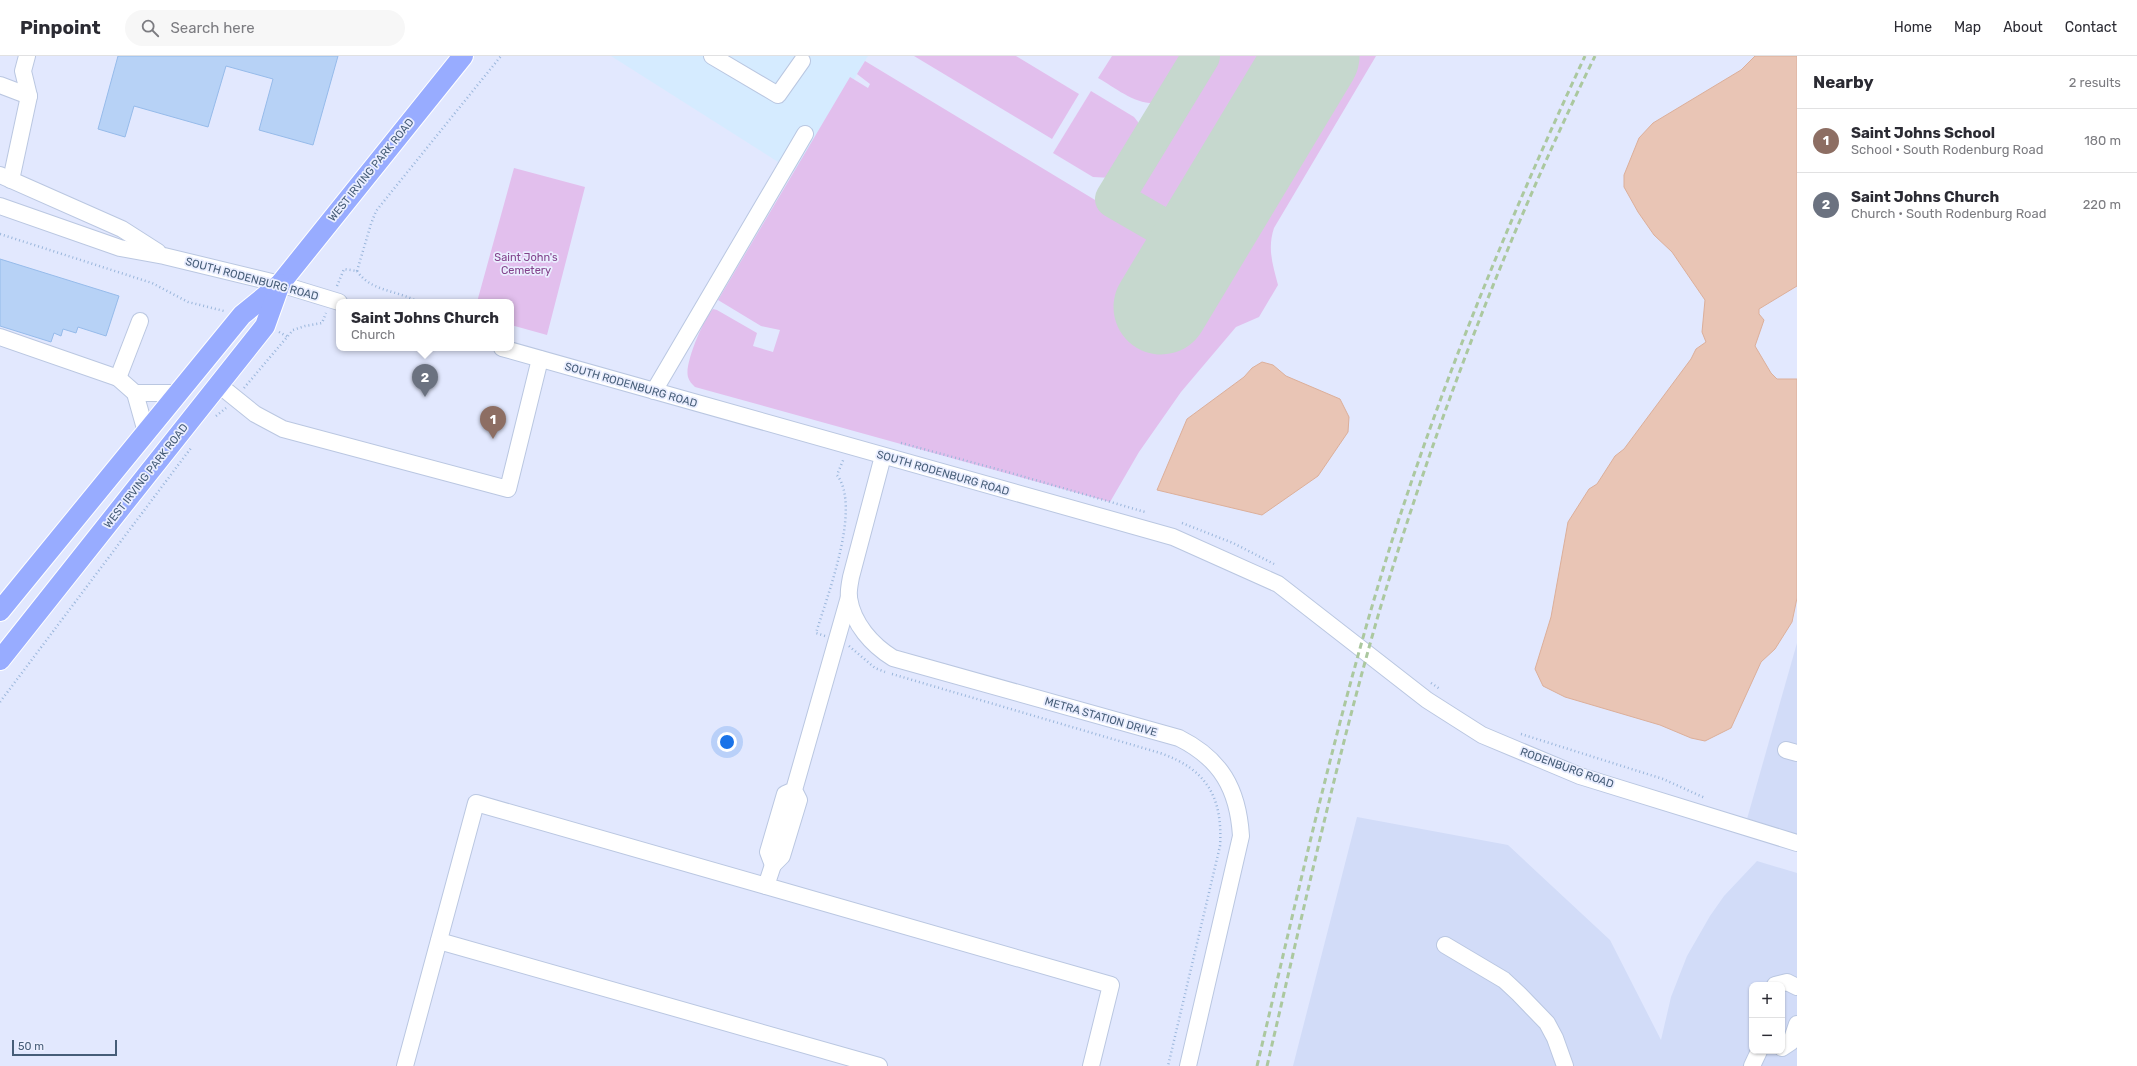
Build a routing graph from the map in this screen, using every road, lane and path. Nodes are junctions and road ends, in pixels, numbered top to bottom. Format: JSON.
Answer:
{"nodes":[{"id":1,"x":27,"y":56,"type":"edge"},
{"id":2,"x":463,"y":56,"type":"edge"},
{"id":3,"x":501,"y":56,"type":"edge"},
{"id":4,"x":712,"y":56,"type":"edge"},
{"id":5,"x":802,"y":61,"type":"dead end"},
{"id":6,"x":0,"y":85,"type":"edge"},
{"id":7,"x":30,"y":96,"type":"junction"},
{"id":8,"x":805,"y":134,"type":"dead end"},
{"id":9,"x":5,"y":178,"type":"edge"},
{"id":10,"x":0,"y":206,"type":"edge"},
{"id":11,"x":0,"y":234,"type":"edge"},
{"id":12,"x":164,"y":256,"type":"junction"},
{"id":13,"x":344,"y":269,"type":"dead end"},
{"id":14,"x":357,"y":271,"type":"junction"},
{"id":15,"x":280,"y":284,"type":"junction"},
{"id":16,"x":412,"y":299,"type":"edge"},
{"id":17,"x":336,"y":301,"type":"edge"},
{"id":18,"x":200,"y":305,"type":"dead end"},
{"id":19,"x":140,"y":321,"type":"dead end"},
{"id":20,"x":322,"y":323,"type":"dead end"},
{"id":21,"x":0,"y":337,"type":"edge"},
{"id":22,"x":513,"y":351,"type":"edge"},
{"id":23,"x":540,"y":358,"type":"junction"},
{"id":24,"x":118,"y":378,"type":"junction"},
{"id":25,"x":219,"y":385,"type":"junction"},
{"id":26,"x":654,"y":391,"type":"junction"},
{"id":27,"x":135,"y":393,"type":"junction"},
{"id":28,"x":178,"y":393,"type":"junction"},
{"id":29,"x":234,"y":399,"type":"junction"},
{"id":30,"x":214,"y":418,"type":"dead end"},
{"id":31,"x":146,"y":432,"type":"junction"},
{"id":32,"x":194,"y":445,"type":"dead end"},
{"id":33,"x":884,"y":456,"type":"junction"},
{"id":34,"x":841,"y":469,"type":"dead end"},
{"id":35,"x":849,"y":597,"type":"junction"},
{"id":36,"x":0,"y":611,"type":"edge"},
{"id":37,"x":823,"y":635,"type":"dead end"},
{"id":38,"x":847,"y":644,"type":"dead end"},
{"id":39,"x":1360,"y":649,"type":"joint"},
{"id":40,"x":0,"y":660,"type":"edge"},
{"id":41,"x":1426,"y":679,"type":"dead end"},
{"id":42,"x":1445,"y":693,"type":"dead end"},
{"id":43,"x":0,"y":702,"type":"edge"},
{"id":44,"x":1520,"y":733,"type":"dead end"},
{"id":45,"x":1709,"y":799,"type":"dead end"},
{"id":46,"x":1797,"y":843,"type":"edge"},
{"id":47,"x":766,"y":886,"type":"junction"},
{"id":48,"x":439,"y":941,"type":"junction"},
{"id":49,"x":1445,"y":945,"type":"dead end"},
{"id":50,"x":1785,"y":982,"type":"edge"},
{"id":51,"x":1797,"y":987,"type":"edge"},
{"id":52,"x":1797,"y":1024,"type":"edge"},
{"id":53,"x":1785,"y":1046,"type":"edge"},
{"id":54,"x":1758,"y":1054,"type":"edge"},
{"id":55,"x":405,"y":1066,"type":"edge"},
{"id":56,"x":879,"y":1066,"type":"edge"},
{"id":57,"x":1091,"y":1066,"type":"edge"},
{"id":58,"x":1168,"y":1066,"type":"edge"},
{"id":59,"x":1188,"y":1066,"type":"edge"},
{"id":60,"x":1565,"y":1066,"type":"edge"},
{"id":61,"x":1752,"y":1066,"type":"edge"}],
"edges":[{"from":1,"to":7,"type":"street"},
{"from":2,"to":15,"type":"main road","name":"WEST IRVING PARK ROAD"},
{"from":3,"to":14,"type":"path"},
{"from":4,"to":5,"type":"street"},
{"from":6,"to":7,"type":"street"},
{"from":7,"to":9,"type":"street"},
{"from":8,"to":26,"type":"street"},
{"from":9,"to":12,"type":"street","name":"SOUTH RODENBURG ROAD"},
{"from":10,"to":12,"type":"street","name":"SOUTH RODENBURG ROAD"},
{"from":11,"to":18,"type":"path"},
{"from":12,"to":15,"type":"street","name":"SOUTH RODENBURG ROAD"},
{"from":13,"to":14,"type":"path"},
{"from":14,"to":16,"type":"path"},
{"from":15,"to":17,"type":"street","name":"SOUTH RODENBURG ROAD"},
{"from":15,"to":25,"type":"main road","name":"WEST IRVING PARK ROAD"},
{"from":15,"to":28,"type":"main road","name":"WEST IRVING PARK ROAD"},
{"from":19,"to":24,"type":"street"},
{"from":20,"to":29,"type":"path"},
{"from":21,"to":24,"type":"street"},
{"from":22,"to":23,"type":"street","name":"SOUTH RODENBURG ROAD"},
{"from":23,"to":26,"type":"street","name":"SOUTH RODENBURG ROAD"},
{"from":23,"to":29,"type":"street"},
{"from":24,"to":27,"type":"street"},
{"from":25,"to":29,"type":"street"},
{"from":25,"to":40,"type":"main road","name":"WEST IRVING PARK ROAD"},
{"from":26,"to":33,"type":"street","name":"SOUTH RODENBURG ROAD"},
{"from":27,"to":28,"type":"street"},
{"from":27,"to":31,"type":"street"},
{"from":28,"to":31,"type":"main road","name":"WEST IRVING PARK ROAD"},
{"from":29,"to":30,"type":"path"},
{"from":31,"to":36,"type":"main road","name":"WEST IRVING PARK ROAD"},
{"from":32,"to":43,"type":"path"},
{"from":33,"to":35,"type":"street","name":"METRA STATION DRIVE"},
{"from":33,"to":39,"type":"street","name":"SOUTH RODENBURG ROAD"},
{"from":34,"to":37,"type":"path"},
{"from":35,"to":47,"type":"street"},
{"from":35,"to":59,"type":"street","name":"METRA STATION DRIVE"},
{"from":38,"to":58,"type":"path"},
{"from":39,"to":46,"type":"street","name":"RODENBURG ROAD"},
{"from":41,"to":42,"type":"path"},
{"from":44,"to":45,"type":"path"},
{"from":47,"to":48,"type":"street"},
{"from":47,"to":57,"type":"street"},
{"from":48,"to":55,"type":"street"},
{"from":48,"to":56,"type":"street"},
{"from":49,"to":60,"type":"street"},
{"from":50,"to":51,"type":"street"},
{"from":52,"to":53,"type":"street"},
{"from":54,"to":61,"type":"street"}]}
